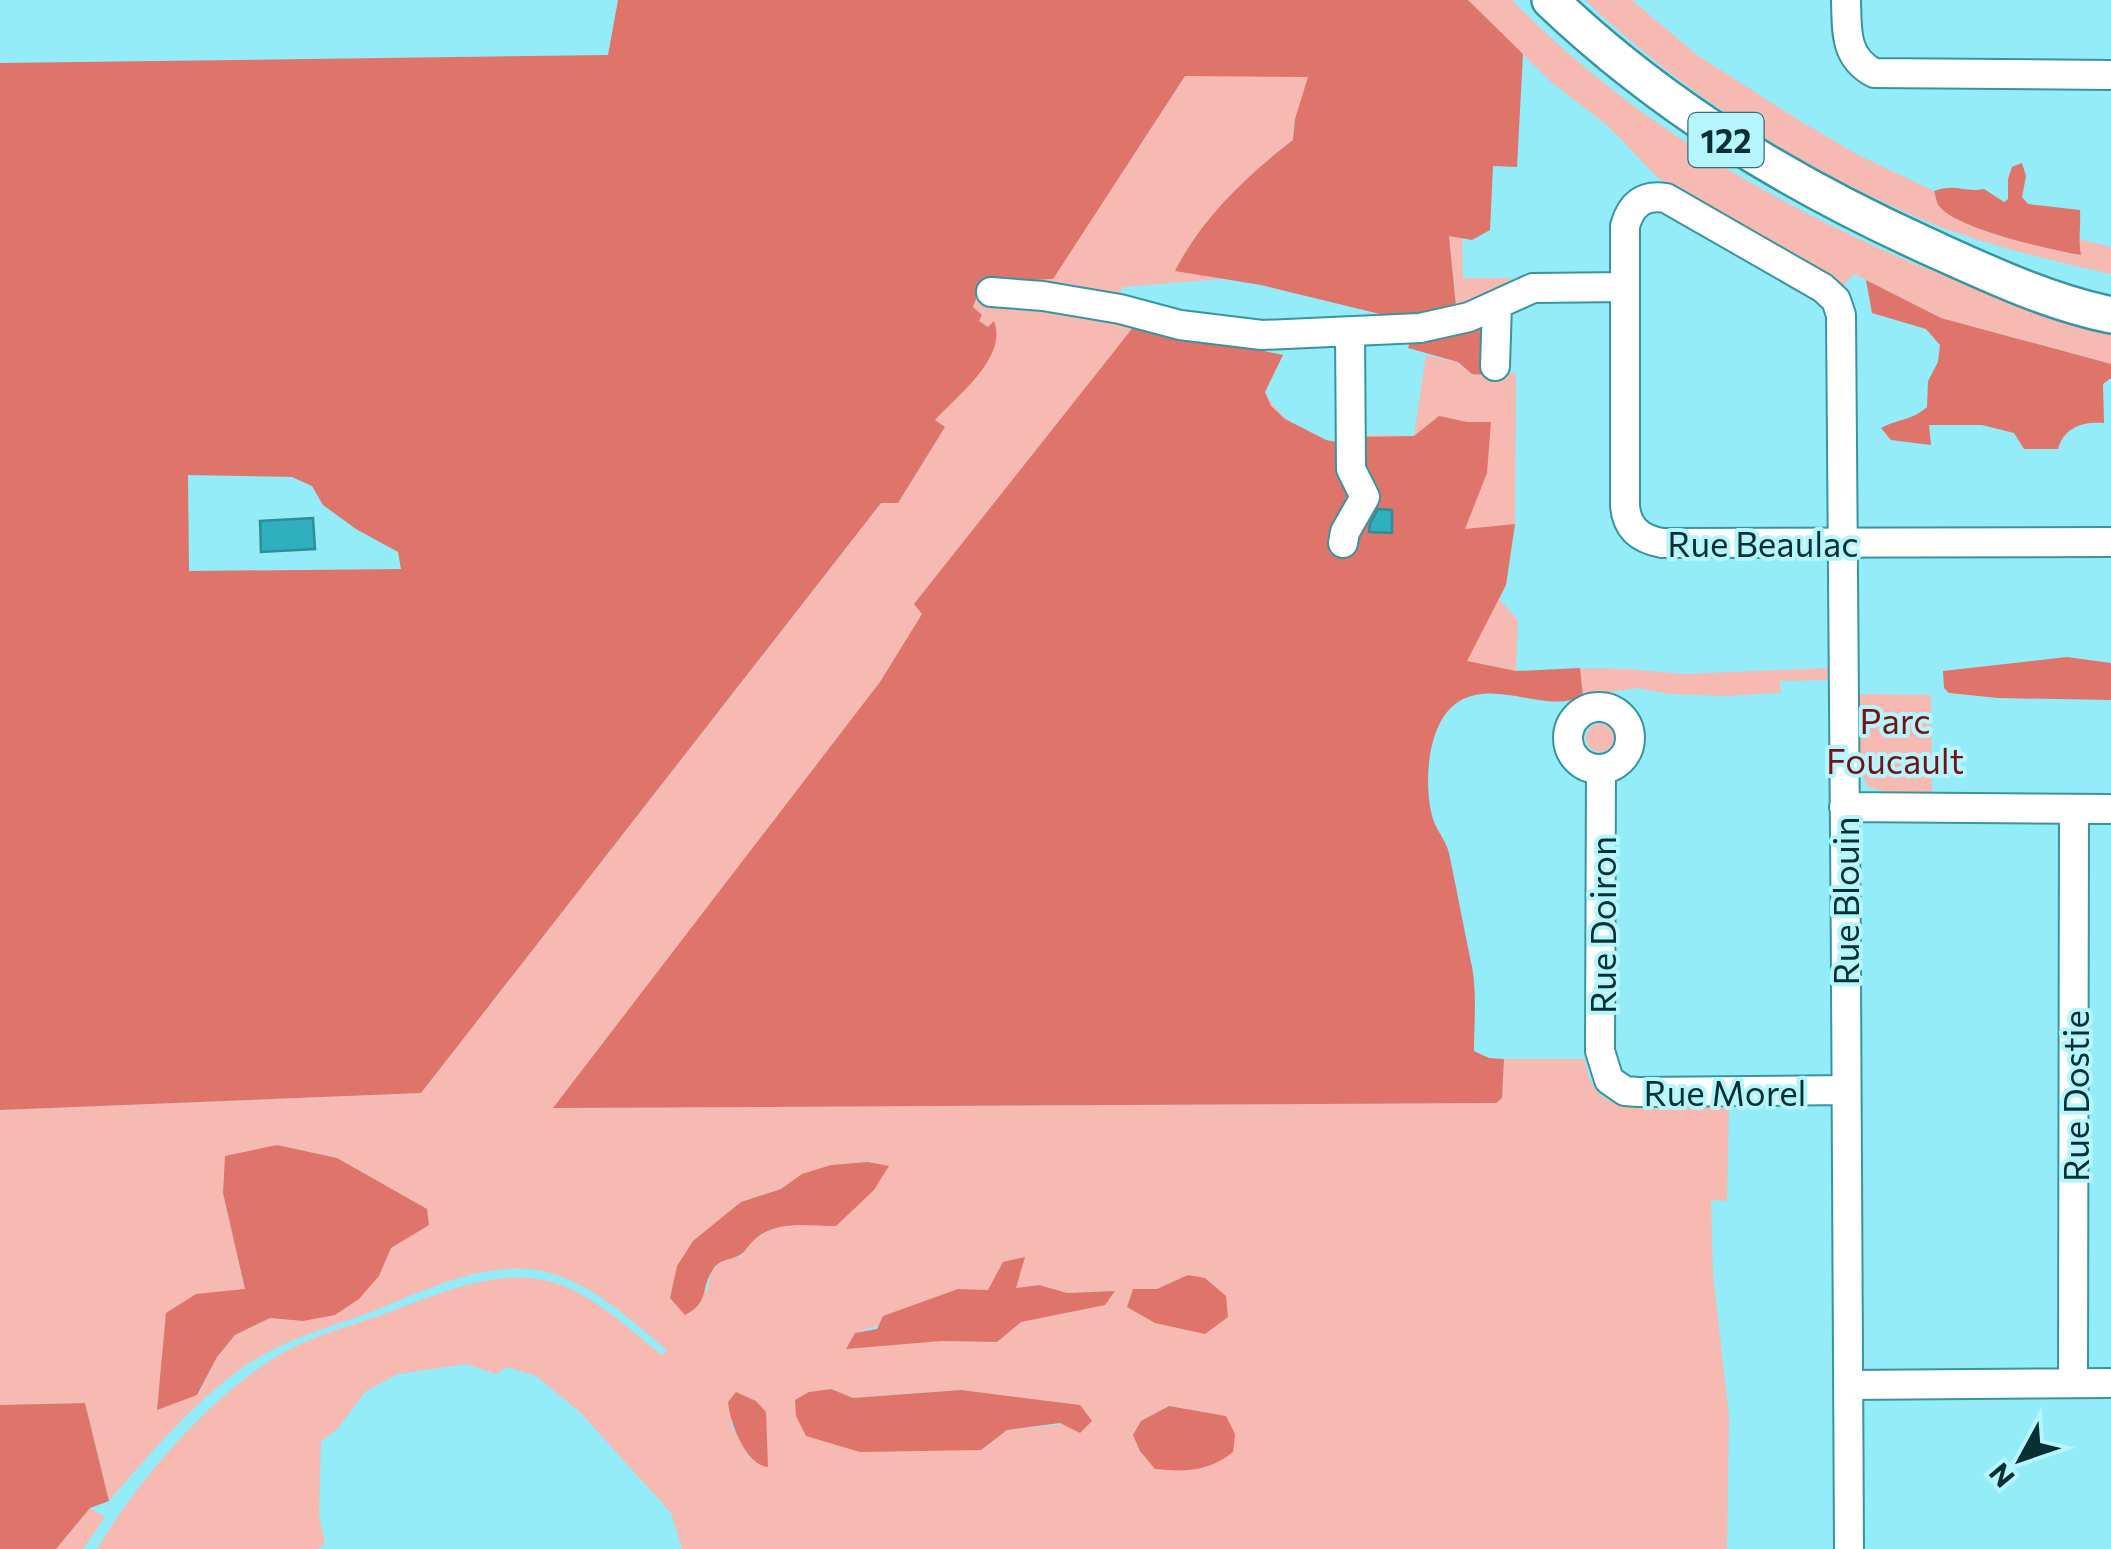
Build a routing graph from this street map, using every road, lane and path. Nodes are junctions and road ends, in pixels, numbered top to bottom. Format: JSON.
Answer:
{"nodes":[{"id":1,"x":1550,"y":0,"type":"edge"},
{"id":2,"x":1846,"y":0,"type":"edge"},
{"id":3,"x":2111,"y":75,"type":"edge"},
{"id":4,"x":1639,"y":202,"type":"joint"},
{"id":5,"x":1925,"y":245,"type":"junction"},
{"id":6,"x":1626,"y":287,"type":"junction"},
{"id":7,"x":991,"y":292,"type":"dead end"},
{"id":8,"x":2111,"y":292,"type":"edge"},
{"id":9,"x":1497,"y":305,"type":"junction"},
{"id":10,"x":2111,"y":315,"type":"edge"},
{"id":11,"x":1350,"y":332,"type":"junction"},
{"id":12,"x":1495,"y":366,"type":"dead end"},
{"id":13,"x":1842,"y":542,"type":"junction"},
{"id":14,"x":2111,"y":542,"type":"edge"},
{"id":15,"x":1343,"y":543,"type":"dead end"},
{"id":16,"x":1601,"y":769,"type":"dead end"},
{"id":17,"x":1844,"y":806,"type":"junction"},
{"id":18,"x":2111,"y":808,"type":"edge"},
{"id":19,"x":2074,"y":809,"type":"junction"},
{"id":20,"x":1609,"y":1080,"type":"joint"},
{"id":21,"x":1845,"y":1090,"type":"junction"},
{"id":22,"x":2074,"y":1382,"type":"junction"},
{"id":23,"x":2111,"y":1382,"type":"edge"},
{"id":24,"x":1848,"y":1385,"type":"junction"},
{"id":25,"x":1850,"y":1549,"type":"edge"}],
"edges":[{"from":1,"to":5,"type":"main road","number":"122"},
{"from":2,"to":3,"type":"street"},
{"from":4,"to":6,"type":"street","name":"Rue Beaulac"},
{"from":4,"to":13,"type":"street","name":"Rue Blouin"},
{"from":5,"to":8,"type":"main road"},
{"from":5,"to":10,"type":"main road","number":"122"},
{"from":6,"to":9,"type":"street"},
{"from":6,"to":13,"type":"street","name":"Rue Beaulac"},
{"from":7,"to":11,"type":"street"},
{"from":9,"to":11,"type":"street"},
{"from":9,"to":12,"type":"street"},
{"from":11,"to":15,"type":"street"},
{"from":13,"to":14,"type":"street","name":"Rue Beaulac"},
{"from":13,"to":17,"type":"street","name":"Rue Blouin"},
{"from":16,"to":20,"type":"street","name":"Rue Doiron"},
{"from":17,"to":19,"type":"street"},
{"from":17,"to":21,"type":"street","name":"Rue Blouin"},
{"from":18,"to":19,"type":"street"},
{"from":19,"to":22,"type":"street","name":"Rue Dostie"},
{"from":20,"to":21,"type":"street","name":"Rue Morel"},
{"from":21,"to":24,"type":"street","name":"Rue Blouin"},
{"from":22,"to":23,"type":"street"},
{"from":22,"to":24,"type":"street"},
{"from":24,"to":25,"type":"street","name":"Rue Blouin"}]}
